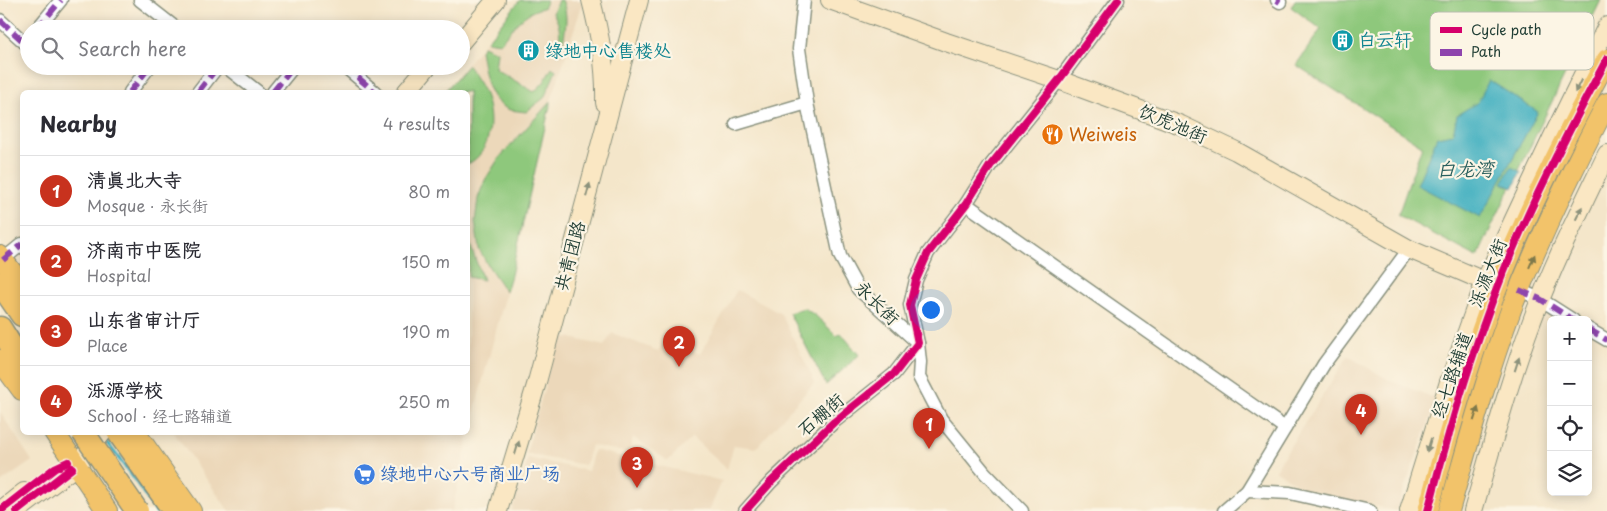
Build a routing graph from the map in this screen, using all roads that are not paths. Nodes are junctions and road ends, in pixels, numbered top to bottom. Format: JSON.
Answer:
{"nodes":[{"id":1,"x":61,"y":0,"type":"edge"},
{"id":2,"x":140,"y":0,"type":"edge"},
{"id":3,"x":498,"y":0,"type":"edge"},
{"id":4,"x":591,"y":0,"type":"edge"},
{"id":5,"x":639,"y":0,"type":"edge"},
{"id":6,"x":804,"y":0,"type":"edge"},
{"id":7,"x":830,"y":0,"type":"edge"},
{"id":8,"x":1118,"y":0,"type":"edge"},
{"id":9,"x":483,"y":8,"type":"edge"},
{"id":10,"x":0,"y":20,"type":"edge"},
{"id":11,"x":44,"y":20,"type":"edge"},
{"id":12,"x":166,"y":20,"type":"edge"},
{"id":13,"x":470,"y":20,"type":"edge"},
{"id":14,"x":1607,"y":26,"type":"edge"},
{"id":15,"x":470,"y":28,"type":"edge"},
{"id":16,"x":20,"y":36,"type":"edge"},
{"id":17,"x":1594,"y":52,"type":"edge"},
{"id":18,"x":1607,"y":59,"type":"edge"},
{"id":19,"x":1585,"y":70,"type":"edge"},
{"id":20,"x":143,"y":75,"type":"edge"},
{"id":21,"x":211,"y":75,"type":"edge"},
{"id":22,"x":236,"y":75,"type":"edge"},
{"id":23,"x":287,"y":75,"type":"edge"},
{"id":24,"x":355,"y":75,"type":"edge"},
{"id":25,"x":420,"y":75,"type":"edge"},
{"id":26,"x":434,"y":75,"type":"edge"},
{"id":27,"x":1060,"y":80,"type":"junction"},
{"id":28,"x":132,"y":90,"type":"edge"},
{"id":29,"x":200,"y":90,"type":"edge"},
{"id":30,"x":255,"y":90,"type":"edge"},
{"id":31,"x":275,"y":90,"type":"edge"},
{"id":32,"x":373,"y":90,"type":"edge"},
{"id":33,"x":408,"y":90,"type":"edge"},
{"id":34,"x":422,"y":90,"type":"edge"},
{"id":35,"x":807,"y":103,"type":"junction"},
{"id":36,"x":1607,"y":104,"type":"edge"},
{"id":37,"x":736,"y":124,"type":"dead end"},
{"id":38,"x":604,"y":132,"type":"junction"},
{"id":39,"x":1607,"y":154,"type":"edge"},
{"id":40,"x":966,"y":204,"type":"junction"},
{"id":41,"x":20,"y":246,"type":"edge"},
{"id":42,"x":1409,"y":249,"type":"junction"},
{"id":43,"x":1,"y":268,"type":"edge"},
{"id":44,"x":20,"y":283,"type":"edge"},
{"id":45,"x":1492,"y":284,"type":"junction"},
{"id":46,"x":1520,"y":290,"type":"junction"},
{"id":47,"x":1540,"y":299,"type":"junction"},
{"id":48,"x":20,"y":305,"type":"edge"},
{"id":49,"x":20,"y":311,"type":"edge"},
{"id":50,"x":0,"y":313,"type":"edge"},
{"id":51,"x":1567,"y":316,"type":"edge"},
{"id":52,"x":0,"y":328,"type":"edge"},
{"id":53,"x":1592,"y":331,"type":"edge"},
{"id":54,"x":1607,"y":340,"type":"edge"},
{"id":55,"x":20,"y":342,"type":"edge"},
{"id":56,"x":918,"y":343,"type":"junction"},
{"id":57,"x":0,"y":360,"type":"edge"},
{"id":58,"x":20,"y":360,"type":"edge"},
{"id":59,"x":20,"y":387,"type":"edge"},
{"id":60,"x":1285,"y":428,"type":"junction"},
{"id":61,"x":56,"y":435,"type":"edge"},
{"id":62,"x":70,"y":435,"type":"edge"},
{"id":63,"x":85,"y":435,"type":"edge"},
{"id":64,"x":101,"y":435,"type":"edge"},
{"id":65,"x":110,"y":435,"type":"edge"},
{"id":66,"x":120,"y":435,"type":"edge"},
{"id":67,"x":137,"y":435,"type":"edge"},
{"id":68,"x":77,"y":465,"type":"junction"},
{"id":69,"x":1247,"y":491,"type":"junction"},
{"id":70,"x":0,"y":511,"type":"edge"},
{"id":71,"x":17,"y":511,"type":"edge"},
{"id":72,"x":107,"y":511,"type":"edge"},
{"id":73,"x":122,"y":511,"type":"edge"},
{"id":74,"x":137,"y":511,"type":"edge"},
{"id":75,"x":162,"y":511,"type":"edge"},
{"id":76,"x":174,"y":511,"type":"edge"},
{"id":77,"x":191,"y":511,"type":"edge"},
{"id":78,"x":498,"y":511,"type":"edge"},
{"id":79,"x":745,"y":511,"type":"edge"},
{"id":80,"x":1022,"y":511,"type":"edge"},
{"id":81,"x":1224,"y":511,"type":"edge"},
{"id":82,"x":1370,"y":511,"type":"edge"},
{"id":83,"x":1409,"y":511,"type":"edge"},
{"id":84,"x":1428,"y":511,"type":"edge"},
{"id":85,"x":1449,"y":511,"type":"edge"},
{"id":86,"x":1473,"y":511,"type":"edge"}],
"edges":[{"from":1,"to":11,"type":"street"},
{"from":2,"to":12,"type":"street"},
{"from":3,"to":9,"type":"street"},
{"from":4,"to":38,"type":"street"},
{"from":5,"to":38,"type":"street","name":"共青团路"},
{"from":6,"to":35,"type":"street","name":"永长街"},
{"from":7,"to":27,"type":"street","name":"饮虎池街"},
{"from":8,"to":27,"type":"street"},
{"from":9,"to":13,"type":"street"},
{"from":9,"to":15,"type":"street"},
{"from":10,"to":16,"type":"street"},
{"from":14,"to":17,"type":"street","name":"经七路辅道","one_way":true},
{"from":18,"to":45,"type":"main road","name":"泺源大街"},
{"from":19,"to":45,"type":"street","name":"经七路辅道","one_way":true},
{"from":20,"to":28,"type":"street"},
{"from":21,"to":29,"type":"street"},
{"from":22,"to":30,"type":"street"},
{"from":23,"to":31,"type":"street"},
{"from":24,"to":32,"type":"street"},
{"from":25,"to":33,"type":"street"},
{"from":26,"to":34,"type":"street"},
{"from":27,"to":40,"type":"street"},
{"from":27,"to":42,"type":"street","name":"饮虎池街"},
{"from":35,"to":37,"type":"street"},
{"from":35,"to":56,"type":"street","name":"永长街"},
{"from":46,"to":36,"type":"main road","name":"泺源大街","one_way":true},
{"from":78,"to":38,"type":"street","name":"共青团路","one_way":true},
{"from":47,"to":39,"type":"street","one_way":true},
{"from":40,"to":56,"type":"street"},
{"from":40,"to":60,"type":"street"},
{"from":41,"to":43,"type":"street"},
{"from":42,"to":45,"type":"street","name":"饮虎池街"},
{"from":42,"to":60,"type":"street"},
{"from":43,"to":44,"type":"main road"},
{"from":43,"to":48,"type":"highway"},
{"from":43,"to":49,"type":"highway"},
{"from":45,"to":83,"type":"street","name":"经七路辅道","one_way":true},
{"from":45,"to":84,"type":"main road","name":"泺源大街"},
{"from":46,"to":47,"type":"street"},
{"from":85,"to":46,"type":"main road","name":"泺源大街","one_way":true},
{"from":47,"to":51,"type":"street"},
{"from":86,"to":47,"type":"street","one_way":true},
{"from":50,"to":55,"type":"highway"},
{"from":52,"to":58,"type":"highway"},
{"from":53,"to":54,"type":"street"},
{"from":56,"to":79,"type":"street","name":"石棚街"},
{"from":56,"to":80,"type":"street"},
{"from":57,"to":59,"type":"main road"},
{"from":60,"to":69,"type":"street"},
{"from":61,"to":68,"type":"main road"},
{"from":62,"to":73,"type":"highway"},
{"from":63,"to":74,"type":"highway","bridge":true},
{"from":64,"to":68,"type":"street"},
{"from":65,"to":75,"type":"highway"},
{"from":66,"to":76,"type":"highway"},
{"from":67,"to":77,"type":"main road"},
{"from":68,"to":70,"type":"street"},
{"from":68,"to":71,"type":"street"},
{"from":68,"to":72,"type":"main road"},
{"from":69,"to":81,"type":"street"},
{"from":69,"to":82,"type":"street"}]}
